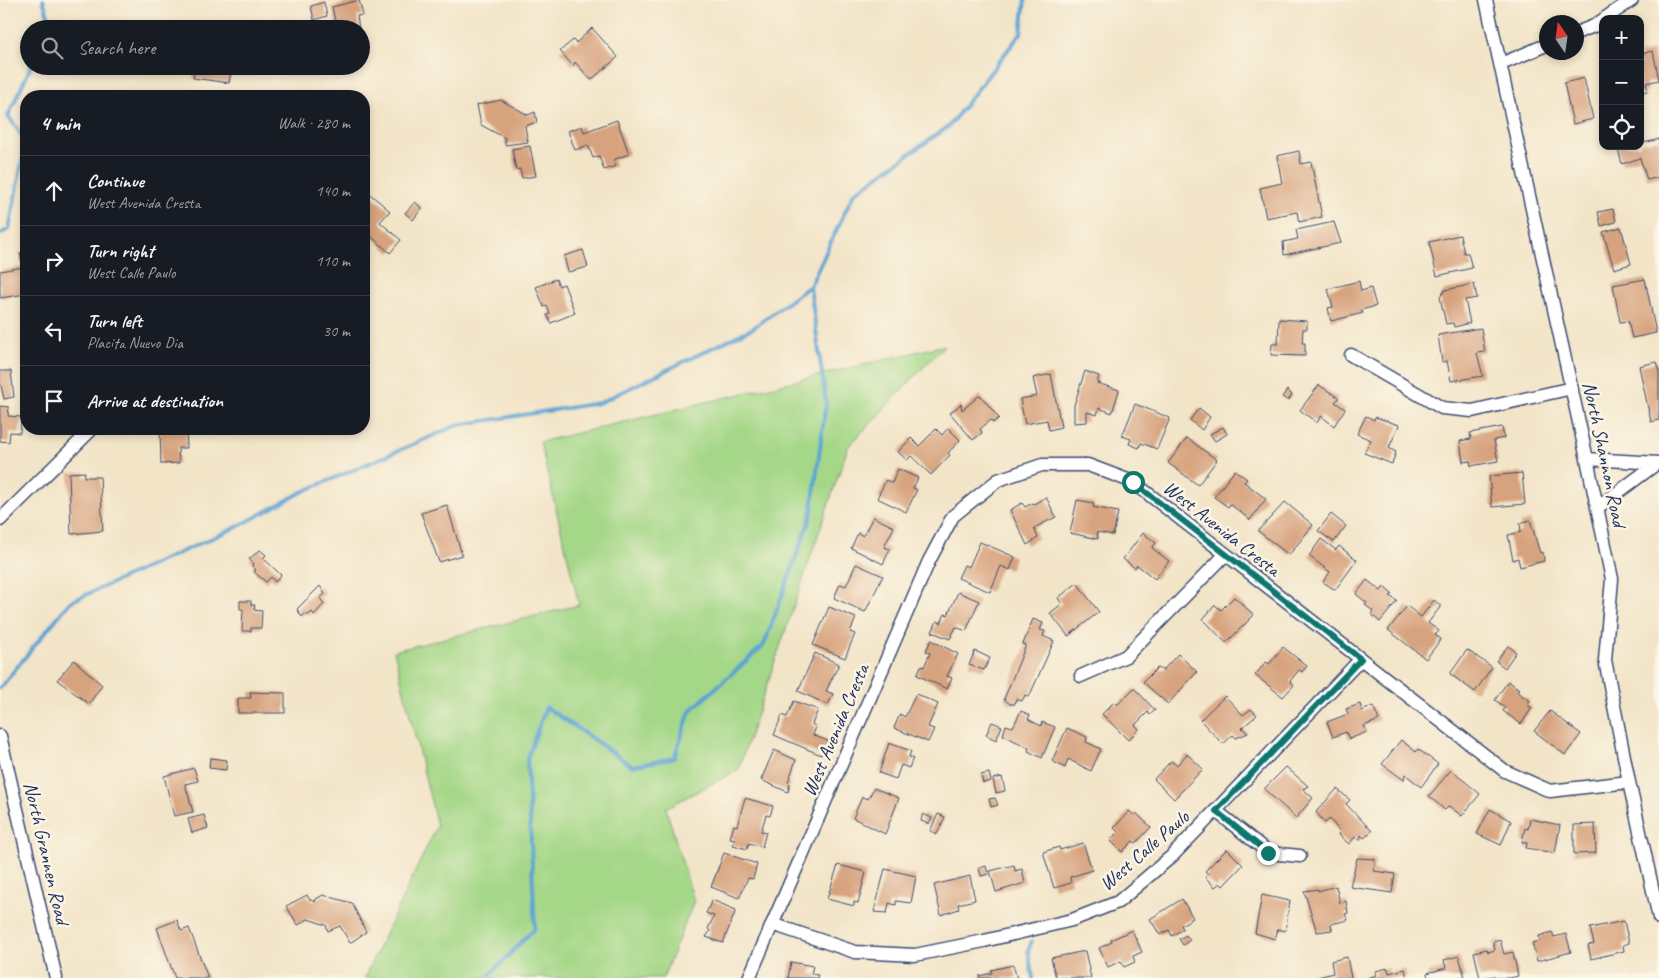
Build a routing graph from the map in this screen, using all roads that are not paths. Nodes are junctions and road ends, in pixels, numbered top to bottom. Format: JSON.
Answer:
{"nodes":[{"id":1,"x":1486,"y":0,"type":"edge"},
{"id":2,"x":1632,"y":0,"type":"edge"},
{"id":3,"x":1610,"y":15,"type":"edge"},
{"id":4,"x":1599,"y":22,"type":"edge"},
{"id":5,"x":1584,"y":30,"type":"edge"},
{"id":6,"x":1539,"y":48,"type":"edge"},
{"id":7,"x":1501,"y":64,"type":"junction"},
{"id":8,"x":1352,"y":355,"type":"dead end"},
{"id":9,"x":1572,"y":388,"type":"junction"},
{"id":10,"x":86,"y":435,"type":"edge"},
{"id":11,"x":1588,"y":459,"type":"junction"},
{"id":12,"x":1658,"y":463,"type":"edge"},
{"id":13,"x":1598,"y":508,"type":"junction"},
{"id":14,"x":0,"y":520,"type":"edge"},
{"id":15,"x":1225,"y":555,"type":"junction"},
{"id":16,"x":1361,"y":659,"type":"junction"},
{"id":17,"x":1081,"y":676,"type":"dead end"},
{"id":18,"x":0,"y":736,"type":"edge"},
{"id":19,"x":1629,"y":782,"type":"junction"},
{"id":20,"x":1216,"y":811,"type":"junction"},
{"id":21,"x":1300,"y":856,"type":"dead end"},
{"id":22,"x":1659,"y":918,"type":"edge"},
{"id":23,"x":772,"y":924,"type":"junction"},
{"id":24,"x":56,"y":978,"type":"edge"},
{"id":25,"x":749,"y":978,"type":"edge"}],
"edges":[{"from":1,"to":7,"type":"street","name":"North Shannon Road"},
{"from":2,"to":3,"type":"street"},
{"from":4,"to":5,"type":"street"},
{"from":6,"to":7,"type":"street"},
{"from":7,"to":9,"type":"street","name":"North Shannon Road"},
{"from":8,"to":9,"type":"street"},
{"from":9,"to":11,"type":"street","name":"North Shannon Road"},
{"from":10,"to":14,"type":"street"},
{"from":11,"to":12,"type":"street"},
{"from":11,"to":13,"type":"street","name":"North Shannon Road"},
{"from":12,"to":13,"type":"street"},
{"from":13,"to":19,"type":"street","name":"North Shannon Road"},
{"from":15,"to":16,"type":"street","name":"West Avenida Cresta"},
{"from":15,"to":17,"type":"street"},
{"from":15,"to":23,"type":"street","name":"West Avenida Cresta"},
{"from":16,"to":19,"type":"street","name":"West Avenida Cresta"},
{"from":16,"to":20,"type":"street","name":"West Calle Paulo"},
{"from":18,"to":24,"type":"street","name":"North Grannen Road"},
{"from":19,"to":22,"type":"street","name":"North Shannon Road"},
{"from":20,"to":21,"type":"street"},
{"from":20,"to":23,"type":"street","name":"West Calle Paulo"},
{"from":23,"to":25,"type":"street","name":"West Avenida Cresta"}]}
